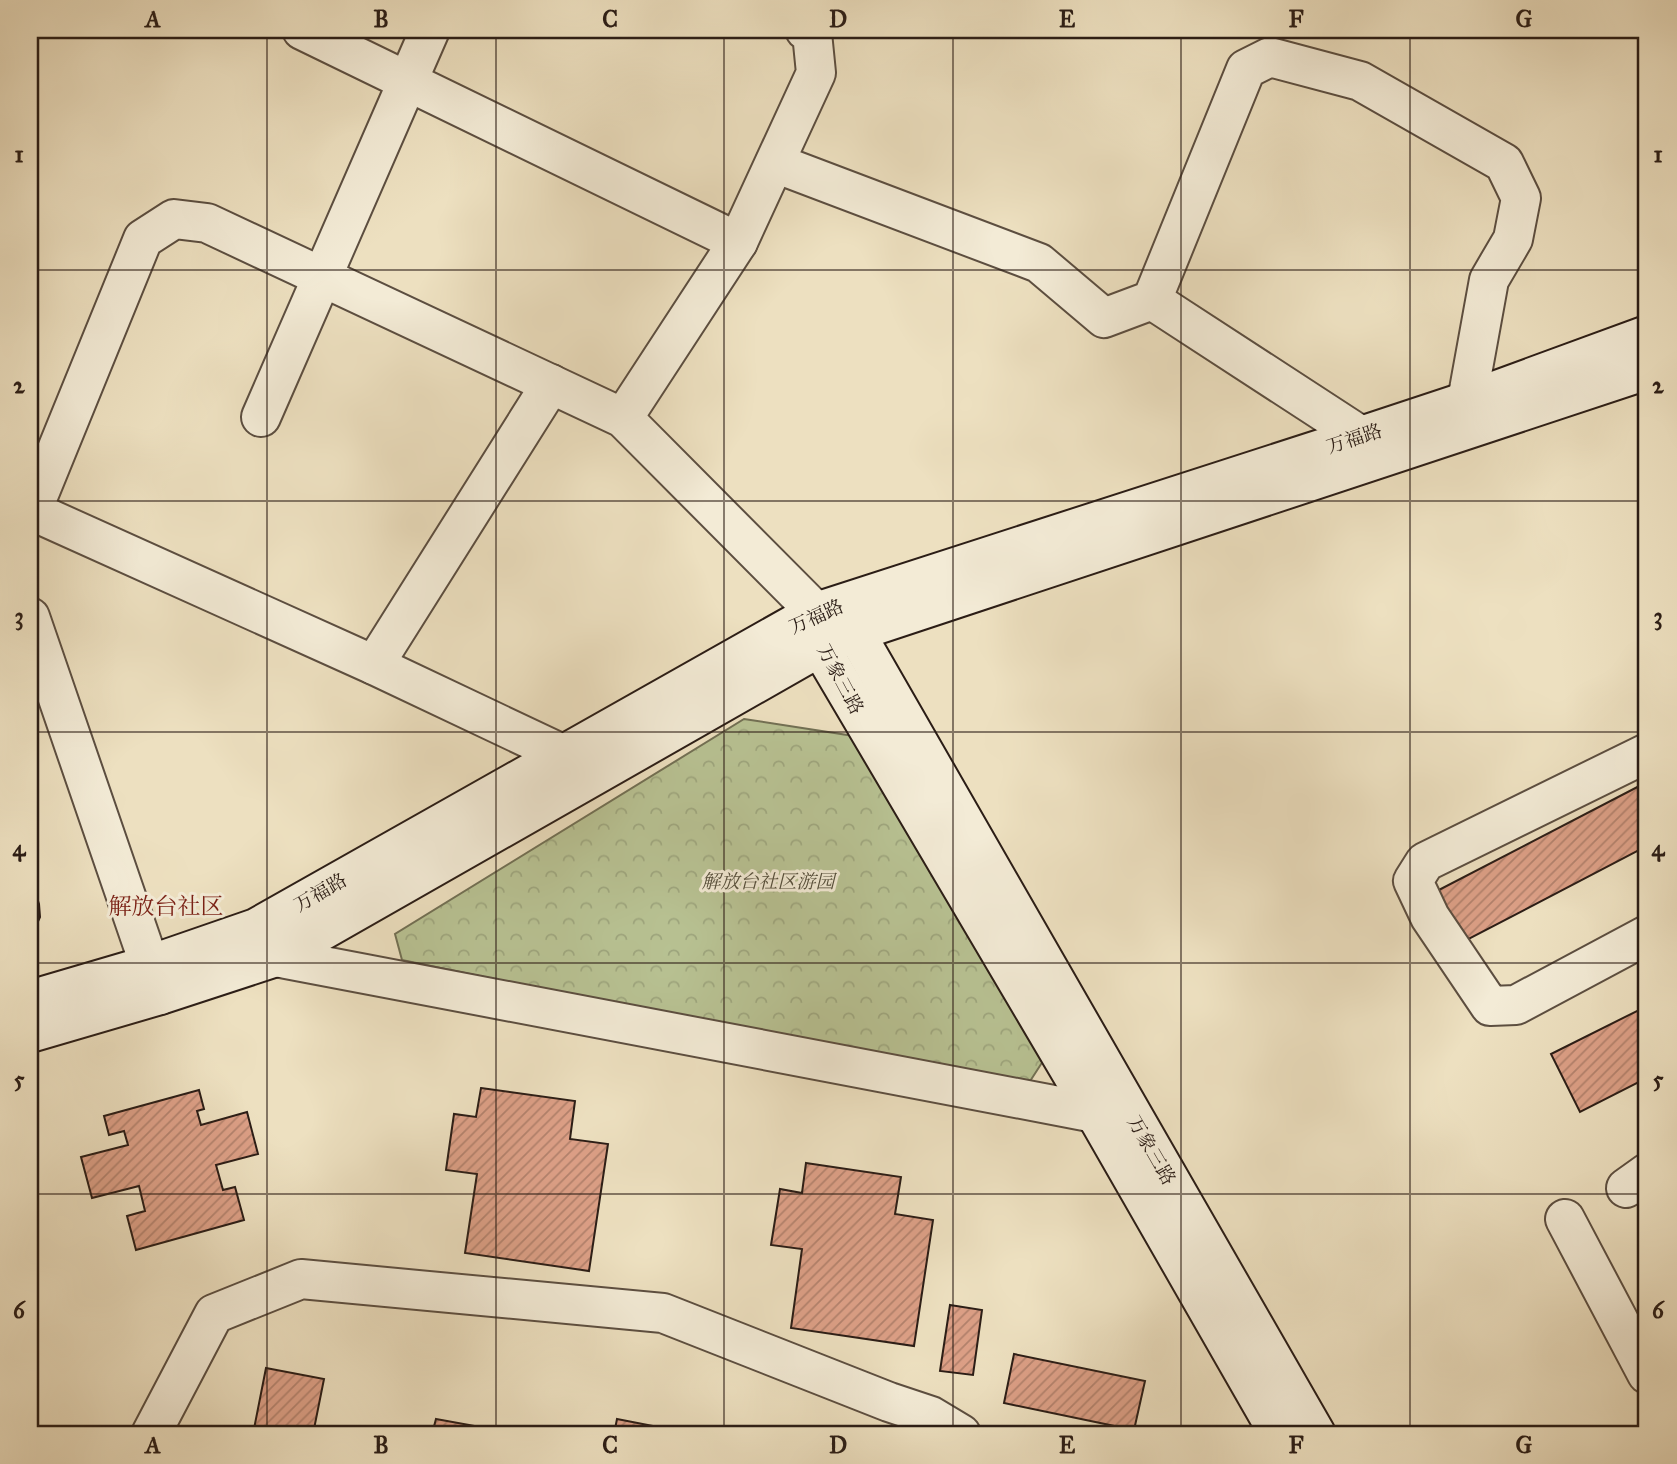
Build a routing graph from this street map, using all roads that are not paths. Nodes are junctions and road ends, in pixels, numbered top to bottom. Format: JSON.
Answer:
{"nodes":[{"id":1,"x":302,"y":30,"type":"edge"},
{"id":2,"x":430,"y":30,"type":"edge"},
{"id":3,"x":805,"y":30,"type":"edge"},
{"id":4,"x":407,"y":81,"type":"junction"},
{"id":5,"x":775,"y":163,"type":"junction"},
{"id":6,"x":738,"y":242,"type":"junction"},
{"id":7,"x":322,"y":277,"type":"junction"},
{"id":8,"x":1152,"y":300,"type":"junction"},
{"id":9,"x":1646,"y":343,"type":"edge"},
{"id":10,"x":551,"y":384,"type":"junction"},
{"id":11,"x":1467,"y":401,"type":"junction"},
{"id":12,"x":261,"y":417,"type":"dead end"},
{"id":13,"x":623,"y":418,"type":"junction"},
{"id":14,"x":1361,"y":436,"type":"junction"},
{"id":15,"x":31,"y":510,"type":"edge"},
{"id":16,"x":30,"y":617,"type":"edge"},
{"id":17,"x":818,"y":629,"type":"junction"},
{"id":18,"x":855,"y":632,"type":"junction"},
{"id":19,"x":374,"y":665,"type":"junction"},
{"id":20,"x":1647,"y":753,"type":"edge"},
{"id":21,"x":562,"y":754,"type":"junction"},
{"id":22,"x":1647,"y":935,"type":"edge"},
{"id":23,"x":276,"y":957,"type":"junction"},
{"id":24,"x":155,"y":980,"type":"junction"},
{"id":25,"x":30,"y":1000,"type":"edge"},
{"id":26,"x":30,"y":1033,"type":"edge"},
{"id":27,"x":1095,"y":1114,"type":"junction"},
{"id":28,"x":1565,"y":1219,"type":"dead end"},
{"id":29,"x":1645,"y":1364,"type":"edge"},
{"id":30,"x":151,"y":1434,"type":"edge"},
{"id":31,"x":961,"y":1434,"type":"edge"},
{"id":32,"x":1279,"y":1434,"type":"edge"},
{"id":33,"x":1316,"y":1434,"type":"edge"}],
"edges":[{"from":1,"to":4,"type":"street"},
{"from":2,"to":4,"type":"street"},
{"from":3,"to":5,"type":"street"},
{"from":4,"to":6,"type":"street"},
{"from":4,"to":7,"type":"street"},
{"from":5,"to":6,"type":"street"},
{"from":5,"to":8,"type":"street"},
{"from":6,"to":13,"type":"street"},
{"from":7,"to":10,"type":"street"},
{"from":7,"to":12,"type":"street"},
{"from":7,"to":15,"type":"street"},
{"from":8,"to":11,"type":"street"},
{"from":8,"to":14,"type":"street"},
{"from":9,"to":11,"type":"street","name":"万福路"},
{"from":9,"to":18,"type":"street","name":"万福路"},
{"from":10,"to":13,"type":"street"},
{"from":10,"to":19,"type":"street"},
{"from":11,"to":14,"type":"street","name":"万福路"},
{"from":13,"to":17,"type":"street"},
{"from":14,"to":17,"type":"street","name":"万福路"},
{"from":15,"to":19,"type":"street"},
{"from":16,"to":24,"type":"street"},
{"from":17,"to":18,"type":"street","name":"万象三路"},
{"from":17,"to":21,"type":"street","name":"万福路"},
{"from":17,"to":23,"type":"street","name":"万福路"},
{"from":17,"to":27,"type":"street","name":"万象三路"},
{"from":18,"to":33,"type":"street","name":"万象三路"},
{"from":19,"to":21,"type":"street"},
{"from":20,"to":22,"type":"street"},
{"from":21,"to":24,"type":"street","name":"万福路"},
{"from":23,"to":24,"type":"street","name":"万福路"},
{"from":23,"to":27,"type":"street"},
{"from":24,"to":25,"type":"street","name":"万福路"},
{"from":24,"to":26,"type":"street","name":"万福路"},
{"from":27,"to":32,"type":"street","name":"万象三路"},
{"from":28,"to":29,"type":"street"},
{"from":30,"to":31,"type":"street"}]}
